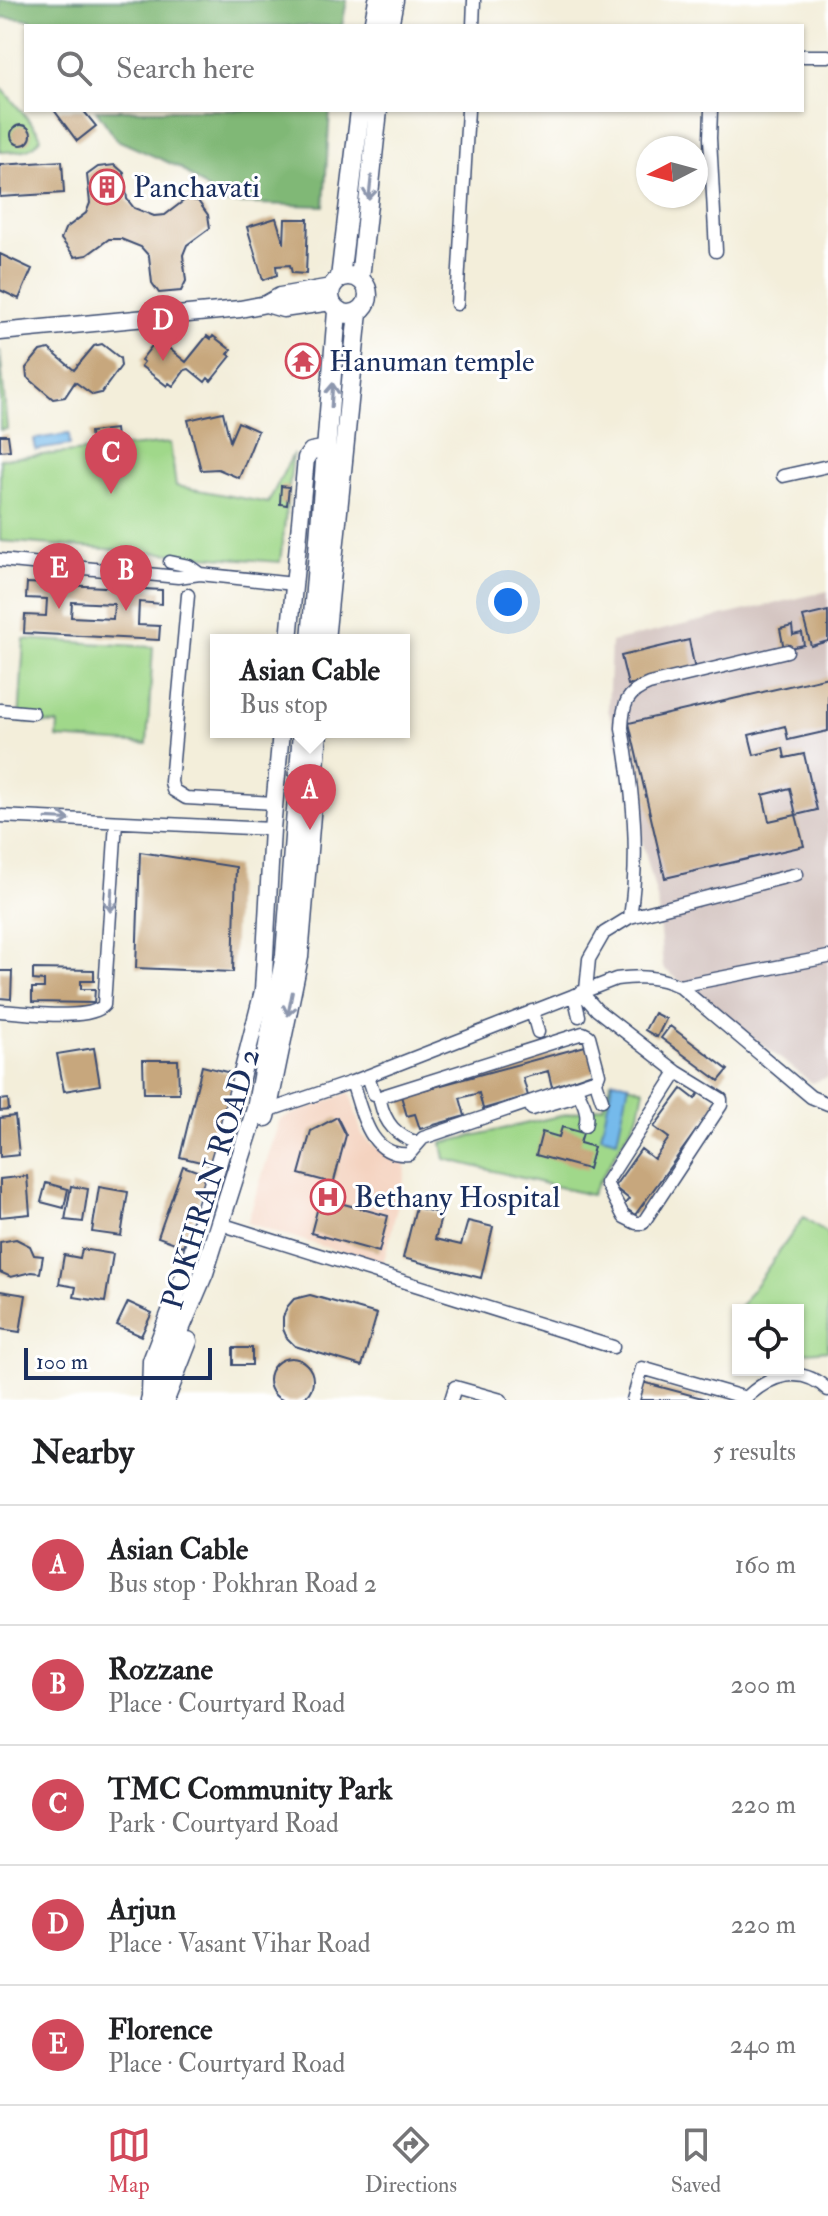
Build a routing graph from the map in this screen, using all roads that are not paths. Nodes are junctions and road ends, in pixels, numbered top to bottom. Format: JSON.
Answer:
{"nodes":[{"id":1,"x":378,"y":0,"type":"edge"},
{"id":2,"x":394,"y":0,"type":"edge"},
{"id":3,"x":474,"y":0,"type":"edge"},
{"id":4,"x":373,"y":24,"type":"edge"},
{"id":5,"x":389,"y":24,"type":"edge"},
{"id":6,"x":473,"y":24,"type":"edge"},
{"id":7,"x":804,"y":56,"type":"edge"},
{"id":8,"x":828,"y":56,"type":"edge"},
{"id":9,"x":360,"y":112,"type":"edge"},
{"id":10,"x":378,"y":112,"type":"edge"},
{"id":11,"x":468,"y":112,"type":"edge"},
{"id":12,"x":711,"y":112,"type":"edge"},
{"id":13,"x":716,"y":251,"type":"dead end"},
{"id":14,"x":360,"y":279,"type":"junction"},
{"id":15,"x":335,"y":295,"type":"junction"},
{"id":16,"x":457,"y":304,"type":"dead end"},
{"id":17,"x":358,"y":312,"type":"junction"},
{"id":18,"x":0,"y":332,"type":"edge"},
{"id":19,"x":328,"y":448,"type":"junction"},
{"id":20,"x":828,"y":466,"type":"edge"},
{"id":21,"x":783,"y":476,"type":"dead end"},
{"id":22,"x":0,"y":560,"type":"edge"},
{"id":23,"x":170,"y":562,"type":"dead end"},
{"id":24,"x":200,"y":574,"type":"junction"},
{"id":25,"x":294,"y":584,"type":"junction"},
{"id":26,"x":188,"y":595,"type":"dead end"},
{"id":27,"x":290,"y":634,"type":"edge"},
{"id":28,"x":312,"y":634,"type":"edge"},
{"id":29,"x":326,"y":634,"type":"edge"},
{"id":30,"x":787,"y":651,"type":"dead end"},
{"id":31,"x":0,"y":710,"type":"edge"},
{"id":32,"x":33,"y":713,"type":"dead end"},
{"id":33,"x":280,"y":738,"type":"edge"},
{"id":34,"x":302,"y":738,"type":"edge"},
{"id":35,"x":317,"y":738,"type":"edge"},
{"id":36,"x":274,"y":803,"type":"junction"},
{"id":37,"x":0,"y":816,"type":"edge"},
{"id":38,"x":116,"y":822,"type":"junction"},
{"id":39,"x":272,"y":829,"type":"junction"},
{"id":40,"x":797,"y":874,"type":"dead end"},
{"id":41,"x":630,"y":917,"type":"junction"},
{"id":42,"x":828,"y":957,"type":"edge"},
{"id":43,"x":679,"y":986,"type":"junction"},
{"id":44,"x":580,"y":992,"type":"junction"},
{"id":45,"x":0,"y":1011,"type":"edge"},
{"id":46,"x":532,"y":1011,"type":"junction"},
{"id":47,"x":579,"y":1016,"type":"dead end"},
{"id":48,"x":538,"y":1032,"type":"dead end"},
{"id":49,"x":677,"y":1072,"type":"junction"},
{"id":50,"x":595,"y":1079,"type":"junction"},
{"id":51,"x":359,"y":1080,"type":"junction"},
{"id":52,"x":573,"y":1092,"type":"junction"},
{"id":53,"x":374,"y":1094,"type":"dead end"},
{"id":54,"x":602,"y":1100,"type":"dead end"},
{"id":55,"x":828,"y":1104,"type":"edge"},
{"id":56,"x":262,"y":1111,"type":"junction"},
{"id":57,"x":585,"y":1126,"type":"dead end"},
{"id":58,"x":418,"y":1143,"type":"junction"},
{"id":59,"x":230,"y":1227,"type":"junction"},
{"id":60,"x":613,"y":1347,"type":"dead end"},
{"id":61,"x":828,"y":1390,"type":"edge"},
{"id":62,"x":169,"y":1395,"type":"edge"},
{"id":63,"x":746,"y":1399,"type":"edge"},
{"id":64,"x":150,"y":1400,"type":"edge"},
{"id":65,"x":451,"y":1400,"type":"edge"},
{"id":66,"x":501,"y":1400,"type":"edge"},
{"id":67,"x":633,"y":1400,"type":"edge"}],
"edges":[{"from":1,"to":4,"type":"main road"},
{"from":2,"to":5,"type":"main road"},
{"from":3,"to":6,"type":"street"},
{"from":7,"to":8,"type":"street"},
{"from":9,"to":15,"type":"main road"},
{"from":10,"to":14,"type":"main road","one_way":true},
{"from":11,"to":16,"type":"street"},
{"from":12,"to":13,"type":"street"},
{"from":14,"to":15,"type":"main road"},
{"from":14,"to":17,"type":"main road"},
{"from":15,"to":17,"type":"main road"},
{"from":15,"to":18,"type":"street"},
{"from":19,"to":15,"type":"main road","one_way":true},
{"from":17,"to":29,"type":"main road"},
{"from":19,"to":25,"type":"street"},
{"from":19,"to":28,"type":"main road"},
{"from":20,"to":21,"type":"street"},
{"from":22,"to":24,"type":"street"},
{"from":23,"to":24,"type":"street"},
{"from":24,"to":25,"type":"street"},
{"from":25,"to":27,"type":"street"},
{"from":26,"to":36,"type":"street"},
{"from":30,"to":41,"type":"street"},
{"from":31,"to":32,"type":"street"},
{"from":33,"to":36,"type":"street"},
{"from":34,"to":56,"type":"main road","name":"POKHRAN ROAD 2"},
{"from":35,"to":56,"type":"main road","name":"POKHRAN ROAD 2","one_way":true},
{"from":36,"to":39,"type":"street"},
{"from":37,"to":38,"type":"street","one_way":true},
{"from":38,"to":39,"type":"street"},
{"from":38,"to":45,"type":"street","one_way":true},
{"from":39,"to":64,"type":"street"},
{"from":40,"to":41,"type":"street"},
{"from":41,"to":44,"type":"street"},
{"from":42,"to":43,"type":"street"},
{"from":43,"to":44,"type":"street"},
{"from":43,"to":55,"type":"street"},
{"from":44,"to":46,"type":"street"},
{"from":44,"to":47,"type":"street"},
{"from":44,"to":49,"type":"street"},
{"from":46,"to":48,"type":"street"},
{"from":46,"to":51,"type":"street"},
{"from":49,"to":49,"type":"street"},
{"from":50,"to":52,"type":"street"},
{"from":50,"to":54,"type":"street"},
{"from":50,"to":58,"type":"street"},
{"from":51,"to":53,"type":"street"},
{"from":51,"to":56,"type":"street"},
{"from":51,"to":58,"type":"street"},
{"from":52,"to":57,"type":"street"},
{"from":52,"to":58,"type":"street"},
{"from":56,"to":59,"type":"main road","name":"POKHRAN ROAD 2"},
{"from":56,"to":64,"type":"main road","name":"POKHRAN ROAD 2"},
{"from":59,"to":60,"type":"street"},
{"from":59,"to":62,"type":"main road","name":"POKHRAN ROAD 2"},
{"from":61,"to":63,"type":"street"},
{"from":63,"to":67,"type":"street"},
{"from":65,"to":66,"type":"street"}]}
